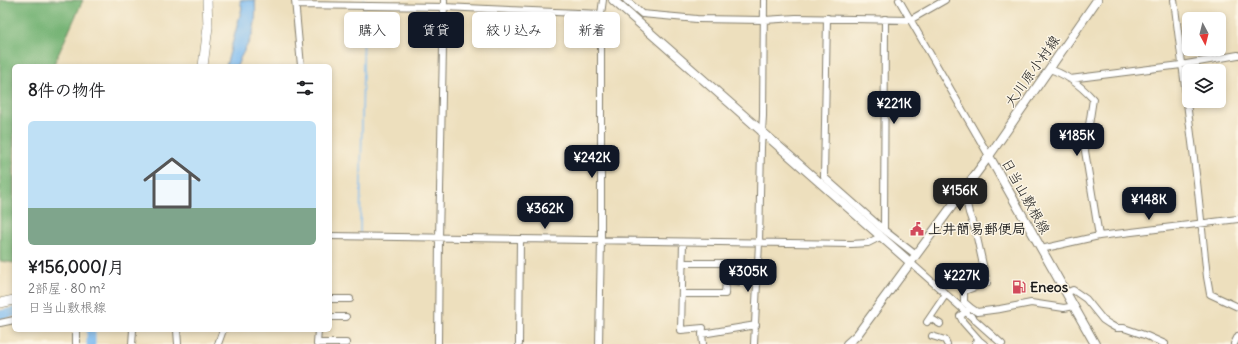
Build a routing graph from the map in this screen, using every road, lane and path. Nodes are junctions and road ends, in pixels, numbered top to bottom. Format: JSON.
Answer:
{"nodes":[{"id":1,"x":207,"y":0,"type":"edge"},
{"id":2,"x":444,"y":0,"type":"edge"},
{"id":3,"x":603,"y":0,"type":"edge"},
{"id":4,"x":613,"y":0,"type":"edge"},
{"id":5,"x":626,"y":0,"type":"edge"},
{"id":6,"x":764,"y":0,"type":"edge"},
{"id":7,"x":899,"y":0,"type":"edge"},
{"id":8,"x":945,"y":0,"type":"edge"},
{"id":9,"x":1097,"y":0,"type":"edge"},
{"id":10,"x":1174,"y":0,"type":"edge"},
{"id":11,"x":296,"y":3,"type":"edge"},
{"id":12,"x":444,"y":7,"type":"junction"},
{"id":13,"x":564,"y":12,"type":"edge"},
{"id":14,"x":602,"y":12,"type":"edge"},
{"id":15,"x":827,"y":18,"type":"junction"},
{"id":16,"x":764,"y":20,"type":"junction"},
{"id":17,"x":885,"y":20,"type":"junction"},
{"id":18,"x":910,"y":20,"type":"junction"},
{"id":19,"x":602,"y":48,"type":"edge"},
{"id":20,"x":1238,"y":55,"type":"edge"},
{"id":21,"x":203,"y":64,"type":"edge"},
{"id":22,"x":301,"y":64,"type":"edge"},
{"id":23,"x":1181,"y":65,"type":"junction"},
{"id":24,"x":1049,"y":69,"type":"junction"},
{"id":25,"x":1070,"y":79,"type":"junction"},
{"id":26,"x":762,"y":132,"type":"junction"},
{"id":27,"x":989,"y":156,"type":"junction"},
{"id":28,"x":964,"y":190,"type":"junction"},
{"id":29,"x":1238,"y":219,"type":"edge"},
{"id":30,"x":1202,"y":223,"type":"junction"},
{"id":31,"x":882,"y":233,"type":"junction"},
{"id":32,"x":332,"y":236,"type":"edge"},
{"id":33,"x":1099,"y":236,"type":"junction"},
{"id":34,"x":439,"y":238,"type":"junction"},
{"id":35,"x":520,"y":239,"type":"junction"},
{"id":36,"x":601,"y":240,"type":"junction"},
{"id":37,"x":683,"y":242,"type":"junction"},
{"id":38,"x":759,"y":243,"type":"junction"},
{"id":39,"x":1041,"y":249,"type":"junction"},
{"id":40,"x":916,"y":255,"type":"junction"},
{"id":41,"x":683,"y":263,"type":"junction"},
{"id":42,"x":758,"y":263,"type":"junction"},
{"id":43,"x":910,"y":264,"type":"junction"},
{"id":44,"x":758,"y":281,"type":"junction"},
{"id":45,"x":1066,"y":293,"type":"junction"},
{"id":46,"x":682,"y":294,"type":"junction"},
{"id":47,"x":946,"y":294,"type":"junction"},
{"id":48,"x":350,"y":298,"type":"dead end"},
{"id":49,"x":332,"y":299,"type":"edge"},
{"id":50,"x":12,"y":300,"type":"edge"},
{"id":51,"x":0,"y":303,"type":"edge"},
{"id":52,"x":1074,"y":306,"type":"junction"},
{"id":53,"x":1238,"y":307,"type":"edge"},
{"id":54,"x":968,"y":310,"type":"junction"},
{"id":55,"x":332,"y":317,"type":"edge"},
{"id":56,"x":346,"y":317,"type":"dead end"},
{"id":57,"x":12,"y":320,"type":"edge"},
{"id":58,"x":0,"y":323,"type":"edge"},
{"id":59,"x":940,"y":324,"type":"dead end"},
{"id":60,"x":756,"y":325,"type":"junction"},
{"id":61,"x":76,"y":332,"type":"edge"},
{"id":62,"x":133,"y":332,"type":"edge"},
{"id":63,"x":177,"y":332,"type":"edge"},
{"id":64,"x":222,"y":332,"type":"edge"},
{"id":65,"x":318,"y":332,"type":"edge"},
{"id":66,"x":702,"y":334,"type":"junction"},
{"id":67,"x":1238,"y":336,"type":"edge"},
{"id":68,"x":934,"y":338,"type":"dead end"},
{"id":69,"x":346,"y":343,"type":"edge"},
{"id":70,"x":979,"y":343,"type":"edge"},
{"id":71,"x":76,"y":344,"type":"edge"},
{"id":72,"x":132,"y":344,"type":"edge"},
{"id":73,"x":178,"y":344,"type":"edge"},
{"id":74,"x":218,"y":344,"type":"edge"},
{"id":75,"x":317,"y":344,"type":"edge"},
{"id":76,"x":438,"y":344,"type":"edge"},
{"id":77,"x":519,"y":344,"type":"edge"},
{"id":78,"x":599,"y":344,"type":"edge"},
{"id":79,"x":703,"y":344,"type":"edge"},
{"id":80,"x":754,"y":344,"type":"edge"},
{"id":81,"x":847,"y":344,"type":"edge"},
{"id":82,"x":946,"y":344,"type":"edge"},
{"id":83,"x":1002,"y":344,"type":"edge"},
{"id":84,"x":1095,"y":344,"type":"edge"},
{"id":85,"x":1165,"y":344,"type":"edge"},
{"id":86,"x":1234,"y":344,"type":"edge"}],
"edges":[{"from":1,"to":21,"type":"highway"},
{"from":2,"to":12,"type":"street"},
{"from":3,"to":14,"type":"street"},
{"from":4,"to":26,"type":"main road"},
{"from":5,"to":16,"type":"street"},
{"from":6,"to":16,"type":"street"},
{"from":7,"to":18,"type":"street"},
{"from":8,"to":18,"type":"street"},
{"from":9,"to":24,"type":"main road","name":"大川原小村線"},
{"from":10,"to":23,"type":"street"},
{"from":11,"to":12,"type":"street"},
{"from":11,"to":22,"type":"street"},
{"from":12,"to":13,"type":"street"},
{"from":12,"to":34,"type":"street"},
{"from":15,"to":16,"type":"street"},
{"from":15,"to":17,"type":"street"},
{"from":15,"to":31,"type":"street"},
{"from":16,"to":26,"type":"street"},
{"from":17,"to":18,"type":"street"},
{"from":17,"to":31,"type":"street"},
{"from":18,"to":27,"type":"street"},
{"from":19,"to":36,"type":"street"},
{"from":20,"to":23,"type":"street"},
{"from":23,"to":25,"type":"street"},
{"from":23,"to":30,"type":"street"},
{"from":24,"to":25,"type":"street"},
{"from":24,"to":27,"type":"main road","name":"大川原小村線"},
{"from":25,"to":33,"type":"street"},
{"from":26,"to":31,"type":"main road"},
{"from":26,"to":38,"type":"street"},
{"from":27,"to":28,"type":"main road","name":"日当山敷根線"},
{"from":27,"to":39,"type":"main road","name":"日当山敷根線"},
{"from":28,"to":40,"type":"main road","name":"日当山敷根線"},
{"from":28,"to":54,"type":"street"},
{"from":29,"to":30,"type":"street"},
{"from":30,"to":33,"type":"street"},
{"from":30,"to":53,"type":"street"},
{"from":31,"to":38,"type":"street"},
{"from":31,"to":40,"type":"street"},
{"from":31,"to":43,"type":"main road"},
{"from":32,"to":34,"type":"street"},
{"from":33,"to":39,"type":"street"},
{"from":34,"to":35,"type":"street"},
{"from":34,"to":76,"type":"street"},
{"from":35,"to":36,"type":"street"},
{"from":35,"to":77,"type":"street"},
{"from":36,"to":37,"type":"street"},
{"from":36,"to":78,"type":"street"},
{"from":37,"to":38,"type":"street"},
{"from":37,"to":41,"type":"street"},
{"from":38,"to":42,"type":"street"},
{"from":39,"to":45,"type":"main road","name":"日当山敷根線"},
{"from":40,"to":43,"type":"main road","name":"日当山敷根線"},
{"from":41,"to":42,"type":"street"},
{"from":41,"to":46,"type":"street"},
{"from":42,"to":44,"type":"street"},
{"from":43,"to":47,"type":"street"},
{"from":43,"to":81,"type":"main road"},
{"from":44,"to":46,"type":"street"},
{"from":44,"to":60,"type":"street"},
{"from":45,"to":52,"type":"main road","name":"日当山敷根線"},
{"from":45,"to":85,"type":"street"},
{"from":46,"to":66,"type":"street"},
{"from":47,"to":54,"type":"street"},
{"from":47,"to":59,"type":"street"},
{"from":48,"to":49,"type":"street"},
{"from":50,"to":51,"type":"highway"},
{"from":52,"to":54,"type":"street"},
{"from":52,"to":84,"type":"main road","name":"日当山敷根線"},
{"from":54,"to":70,"type":"street"},
{"from":54,"to":83,"type":"street"},
{"from":55,"to":56,"type":"street"},
{"from":57,"to":58,"type":"street"},
{"from":60,"to":66,"type":"street"},
{"from":60,"to":80,"type":"street"},
{"from":61,"to":71,"type":"street"},
{"from":62,"to":72,"type":"street"},
{"from":63,"to":73,"type":"street"},
{"from":64,"to":74,"type":"street"},
{"from":65,"to":75,"type":"street"},
{"from":66,"to":79,"type":"street"},
{"from":67,"to":86,"type":"street"},
{"from":68,"to":82,"type":"street"},
{"from":69,"to":75,"type":"street"}]}
